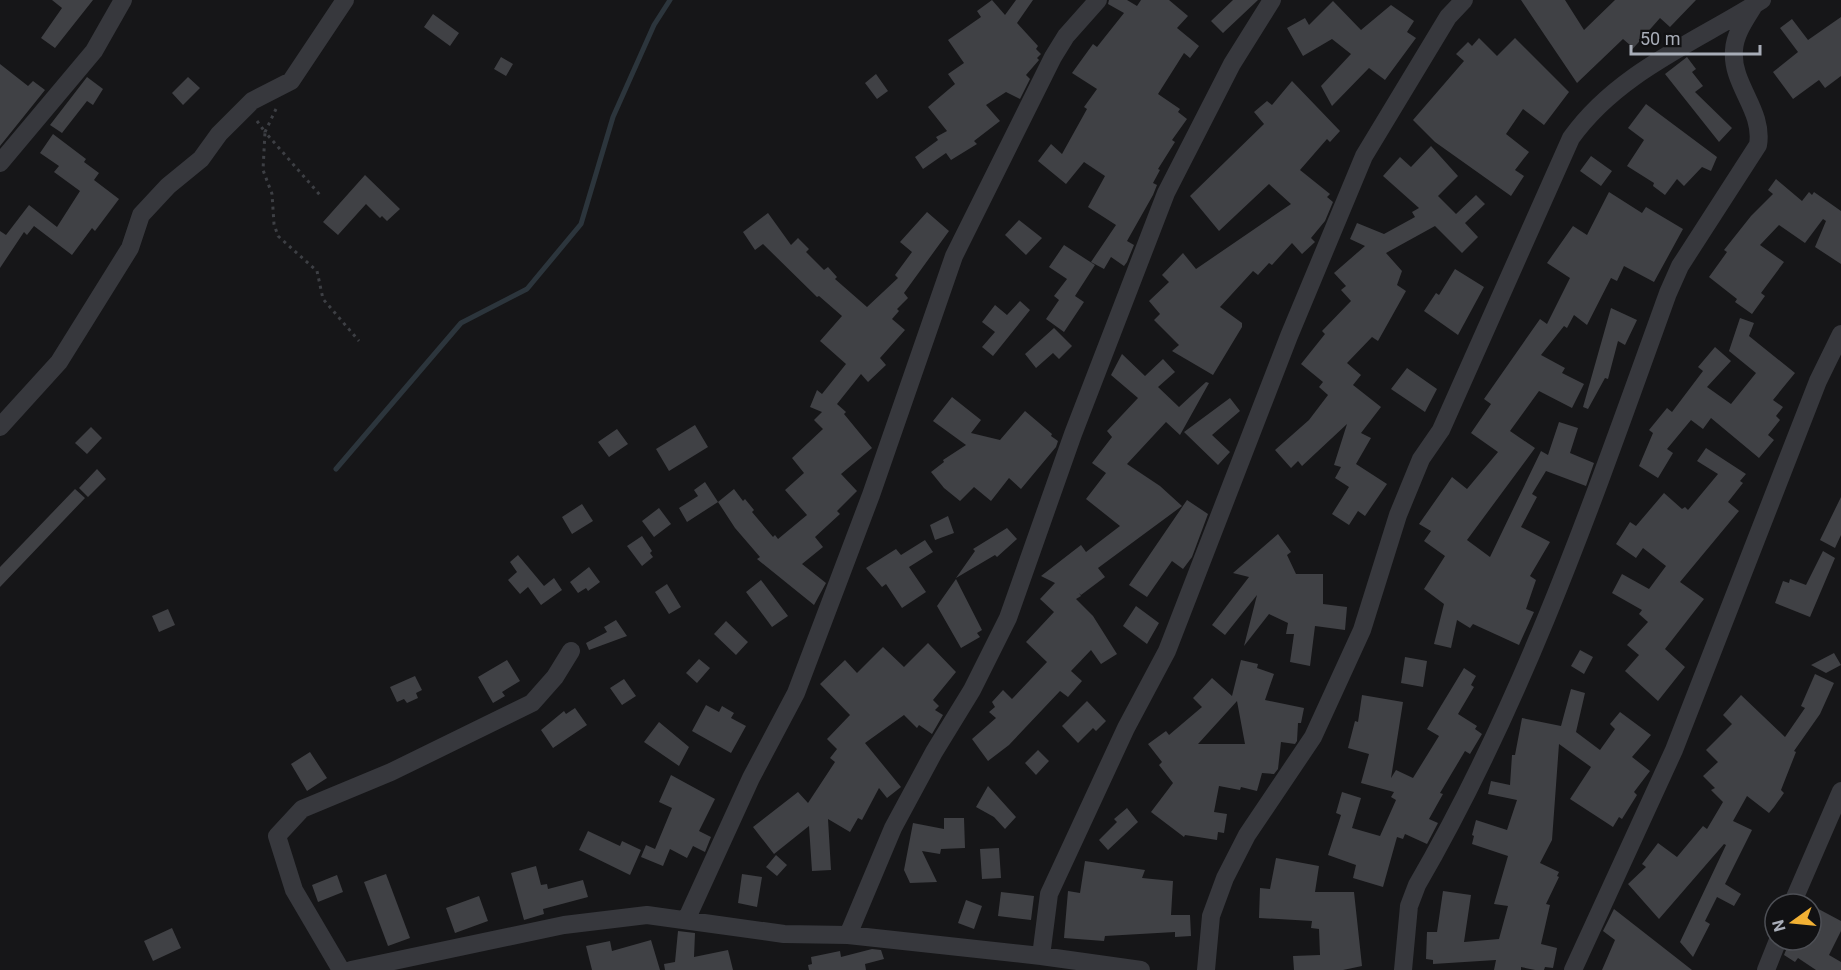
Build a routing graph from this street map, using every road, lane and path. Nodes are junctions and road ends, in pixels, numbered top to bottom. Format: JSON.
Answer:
{"nodes":[{"id":1,"x":123,"y":0,"type":"edge"},
{"id":2,"x":345,"y":0,"type":"edge"},
{"id":3,"x":1098,"y":0,"type":"edge"},
{"id":4,"x":1272,"y":0,"type":"edge"},
{"id":5,"x":1464,"y":0,"type":"edge"},
{"id":6,"x":1758,"y":3,"type":"edge"},
{"id":7,"x":242,"y":111,"type":"junction"},
{"id":8,"x":264,"y":132,"type":"junction"},
{"id":9,"x":0,"y":163,"type":"edge"},
{"id":10,"x":320,"y":195,"type":"dead end"},
{"id":11,"x":1841,"y":334,"type":"edge"},
{"id":12,"x":359,"y":341,"type":"dead end"},
{"id":13,"x":0,"y":427,"type":"edge"},
{"id":14,"x":571,"y":651,"type":"dead end"},
{"id":15,"x":1841,"y":791,"type":"edge"},
{"id":16,"x":1797,"y":892,"type":"edge"},
{"id":17,"x":687,"y":918,"type":"junction"},
{"id":18,"x":848,"y":935,"type":"junction"},
{"id":19,"x":1773,"y":952,"type":"edge"},
{"id":20,"x":1041,"y":956,"type":"junction"},
{"id":21,"x":341,"y":970,"type":"edge"},
{"id":22,"x":351,"y":970,"type":"edge"},
{"id":23,"x":1141,"y":970,"type":"edge"},
{"id":24,"x":1206,"y":970,"type":"edge"},
{"id":25,"x":1403,"y":970,"type":"edge"},
{"id":26,"x":1573,"y":970,"type":"edge"},
{"id":27,"x":1766,"y":970,"type":"edge"}],
"edges":[{"from":1,"to":9,"type":"street"},
{"from":2,"to":7,"type":"street"},
{"from":3,"to":17,"type":"street"},
{"from":4,"to":18,"type":"street"},
{"from":5,"to":20,"type":"street"},
{"from":6,"to":24,"type":"street"},
{"from":6,"to":25,"type":"street"},
{"from":7,"to":8,"type":"path"},
{"from":7,"to":13,"type":"street"},
{"from":8,"to":10,"type":"path"},
{"from":8,"to":12,"type":"path"},
{"from":11,"to":26,"type":"street"},
{"from":14,"to":21,"type":"street"},
{"from":15,"to":16,"type":"street"},
{"from":17,"to":18,"type":"street"},
{"from":17,"to":22,"type":"street"},
{"from":18,"to":20,"type":"street"},
{"from":19,"to":27,"type":"street"},
{"from":20,"to":23,"type":"street"}]}
